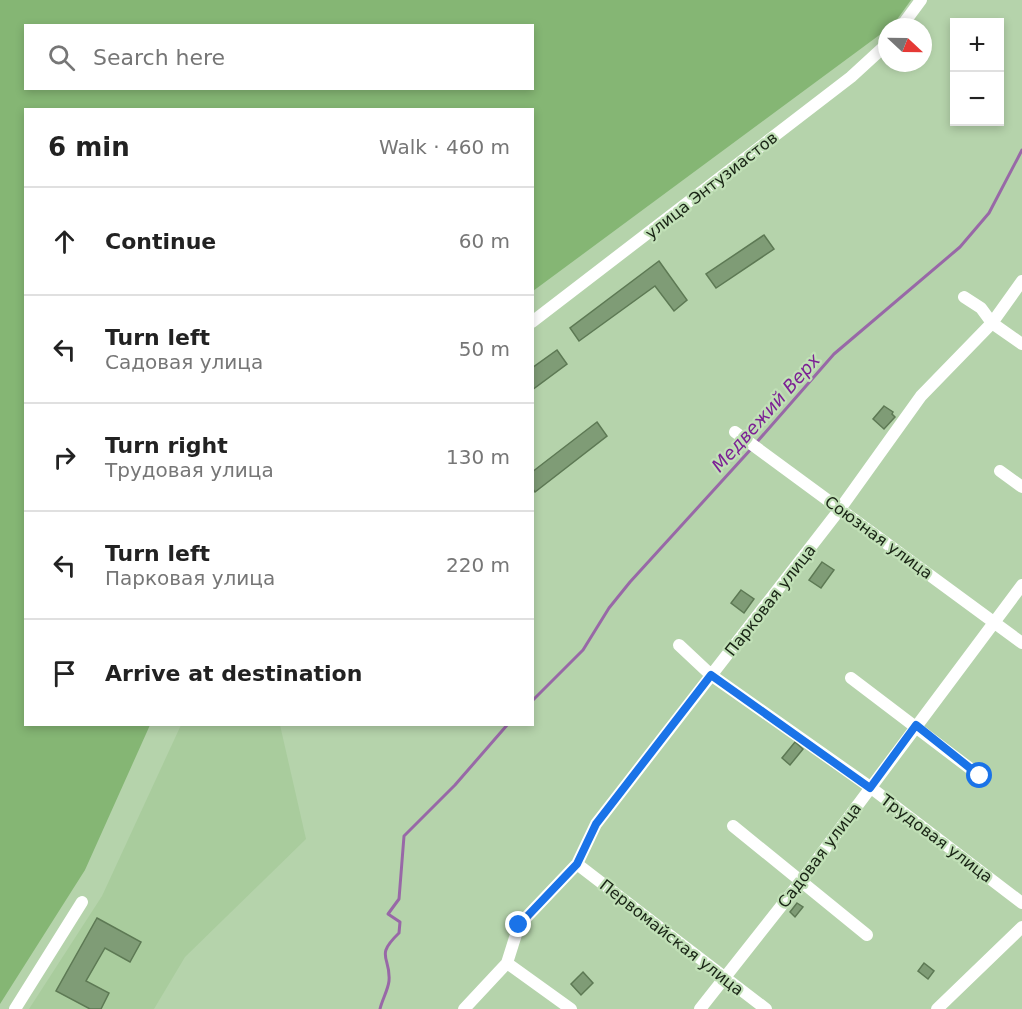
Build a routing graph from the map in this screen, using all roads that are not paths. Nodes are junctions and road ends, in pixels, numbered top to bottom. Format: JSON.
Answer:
{"nodes":[{"id":1,"x":921,"y":0,"type":"edge"},
{"id":2,"x":908,"y":18,"type":"edge"},
{"id":3,"x":878,"y":52,"type":"edge"},
{"id":4,"x":1022,"y":281,"type":"edge"},
{"id":5,"x":964,"y":297,"type":"dead end"},
{"id":6,"x":534,"y":320,"type":"edge"},
{"id":7,"x":992,"y":323,"type":"junction"},
{"id":8,"x":1022,"y":344,"type":"edge"},
{"id":9,"x":735,"y":432,"type":"dead end"},
{"id":10,"x":1000,"y":471,"type":"dead end"},
{"id":11,"x":1022,"y":487,"type":"edge"},
{"id":12,"x":840,"y":509,"type":"junction"},
{"id":13,"x":1022,"y":585,"type":"edge"},
{"id":14,"x":994,"y":622,"type":"junction"},
{"id":15,"x":1022,"y":643,"type":"edge"},
{"id":16,"x":679,"y":645,"type":"dead end"},
{"id":17,"x":711,"y":675,"type":"junction"},
{"id":18,"x":851,"y":678,"type":"dead end"},
{"id":19,"x":916,"y":725,"type":"junction"},
{"id":20,"x":980,"y":776,"type":"dead end"},
{"id":21,"x":870,"y":788,"type":"junction"},
{"id":22,"x":733,"y":826,"type":"dead end"},
{"id":23,"x":577,"y":864,"type":"junction"},
{"id":24,"x":801,"y":881,"type":"junction"},
{"id":25,"x":82,"y":902,"type":"dead end"},
{"id":26,"x":1022,"y":903,"type":"edge"},
{"id":27,"x":1022,"y":927,"type":"edge"},
{"id":28,"x":867,"y":935,"type":"dead end"},
{"id":29,"x":507,"y":963,"type":"junction"},
{"id":30,"x":724,"y":978,"type":"junction"},
{"id":31,"x":15,"y":1009,"type":"edge"},
{"id":32,"x":464,"y":1009,"type":"edge"},
{"id":33,"x":571,"y":1009,"type":"edge"},
{"id":34,"x":700,"y":1009,"type":"edge"},
{"id":35,"x":766,"y":1009,"type":"edge"},
{"id":36,"x":937,"y":1009,"type":"edge"}],
"edges":[{"from":1,"to":2,"type":"street"},
{"from":3,"to":6,"type":"street","name":"улица Энтузиастов"},
{"from":4,"to":7,"type":"street","name":"Парковая улица"},
{"from":5,"to":7,"type":"street"},
{"from":7,"to":8,"type":"street"},
{"from":7,"to":12,"type":"street","name":"Парковая улица"},
{"from":9,"to":12,"type":"street","name":"Союзная улица"},
{"from":10,"to":11,"type":"street"},
{"from":12,"to":14,"type":"street","name":"Союзная улица"},
{"from":12,"to":17,"type":"street","name":"Парковая улица"},
{"from":13,"to":14,"type":"street","name":"Садовая улица"},
{"from":14,"to":15,"type":"street","name":"Союзная улица"},
{"from":14,"to":19,"type":"street","name":"Садовая улица"},
{"from":16,"to":17,"type":"street","name":"Трудовая улица"},
{"from":17,"to":21,"type":"street","name":"Трудовая улица"},
{"from":17,"to":23,"type":"street","name":"Парковая улица"},
{"from":18,"to":19,"type":"street"},
{"from":19,"to":20,"type":"street"},
{"from":19,"to":21,"type":"street","name":"Садовая улица"},
{"from":21,"to":24,"type":"street","name":"Садовая улица"},
{"from":21,"to":26,"type":"street","name":"Трудовая улица"},
{"from":22,"to":24,"type":"street"},
{"from":23,"to":29,"type":"street","name":"Парковая улица"},
{"from":23,"to":30,"type":"street","name":"Первомайская улица"},
{"from":24,"to":28,"type":"street"},
{"from":24,"to":30,"type":"street","name":"Садовая улица"},
{"from":25,"to":31,"type":"street"},
{"from":27,"to":36,"type":"street"},
{"from":29,"to":32,"type":"street","name":"Парковая улица"},
{"from":29,"to":33,"type":"street"},
{"from":30,"to":34,"type":"street","name":"Садовая улица"},
{"from":30,"to":35,"type":"street","name":"Первомайская улица"}]}
